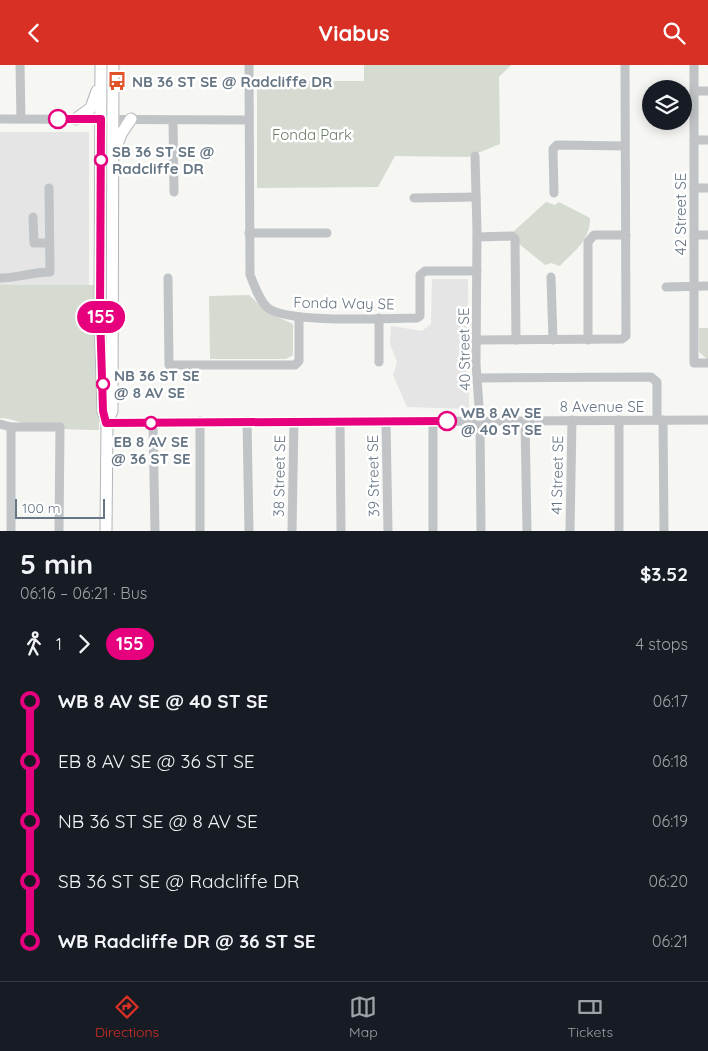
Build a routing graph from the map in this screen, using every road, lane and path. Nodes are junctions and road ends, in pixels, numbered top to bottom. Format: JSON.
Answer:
{"nodes":[{"id":1,"x":20,"y":65,"type":"edge"},
{"id":2,"x":101,"y":65,"type":"edge"},
{"id":3,"x":113,"y":65,"type":"edge"},
{"id":4,"x":249,"y":65,"type":"edge"},
{"id":5,"x":625,"y":65,"type":"edge"},
{"id":6,"x":694,"y":65,"type":"edge"},
{"id":7,"x":101,"y":80,"type":"junction"},
{"id":8,"x":694,"y":91,"type":"junction"},
{"id":9,"x":708,"y":91,"type":"edge"},
{"id":10,"x":0,"y":119,"type":"edge"},
{"id":11,"x":21,"y":119,"type":"junction"},
{"id":12,"x":76,"y":119,"type":"junction"},
{"id":13,"x":107,"y":119,"type":"junction"},
{"id":14,"x":131,"y":119,"type":"junction"},
{"id":15,"x":173,"y":121,"type":"junction"},
{"id":16,"x":249,"y":121,"type":"junction"},
{"id":17,"x":694,"y":140,"type":"junction"},
{"id":18,"x":708,"y":140,"type":"edge"},
{"id":19,"x":625,"y":146,"type":"junction"},
{"id":20,"x":475,"y":155,"type":"dead end"},
{"id":21,"x":112,"y":156,"type":"junction"},
{"id":22,"x":694,"y":188,"type":"junction"},
{"id":23,"x":708,"y":188,"type":"edge"},
{"id":24,"x":49,"y":189,"type":"dead end"},
{"id":25,"x":174,"y":192,"type":"dead end"},
{"id":26,"x":554,"y":193,"type":"dead end"},
{"id":27,"x":476,"y":197,"type":"junction"},
{"id":28,"x":414,"y":198,"type":"dead end"},
{"id":29,"x":33,"y":217,"type":"dead end"},
{"id":30,"x":249,"y":233,"type":"junction"},
{"id":31,"x":327,"y":233,"type":"dead end"},
{"id":32,"x":626,"y":235,"type":"junction"},
{"id":33,"x":694,"y":235,"type":"junction"},
{"id":34,"x":708,"y":235,"type":"edge"},
{"id":35,"x":477,"y":237,"type":"junction"},
{"id":36,"x":49,"y":243,"type":"junction"},
{"id":37,"x":477,"y":271,"type":"junction"},
{"id":38,"x":551,"y":277,"type":"dead end"},
{"id":39,"x":0,"y":278,"type":"edge"},
{"id":40,"x":168,"y":278,"type":"dead end"},
{"id":41,"x":666,"y":287,"type":"dead end"},
{"id":42,"x":694,"y":287,"type":"junction"},
{"id":43,"x":708,"y":287,"type":"edge"},
{"id":44,"x":299,"y":317,"type":"junction"},
{"id":45,"x":379,"y":318,"type":"junction"},
{"id":46,"x":476,"y":340,"type":"junction"},
{"id":47,"x":516,"y":340,"type":"junction"},
{"id":48,"x":553,"y":340,"type":"junction"},
{"id":49,"x":588,"y":340,"type":"junction"},
{"id":50,"x":379,"y":363,"type":"dead end"},
{"id":51,"x":708,"y":363,"type":"edge"},
{"id":52,"x":477,"y":378,"type":"junction"},
{"id":53,"x":572,"y":420,"type":"junction"},
{"id":54,"x":619,"y":420,"type":"junction"},
{"id":55,"x":660,"y":420,"type":"junction"},
{"id":56,"x":708,"y":420,"type":"edge"},
{"id":57,"x":200,"y":421,"type":"junction"},
{"id":58,"x":247,"y":421,"type":"junction"},
{"id":59,"x":294,"y":421,"type":"junction"},
{"id":60,"x":340,"y":421,"type":"junction"},
{"id":61,"x":386,"y":421,"type":"junction"},
{"id":62,"x":433,"y":421,"type":"junction"},
{"id":63,"x":480,"y":421,"type":"junction"},
{"id":64,"x":525,"y":421,"type":"junction"},
{"id":65,"x":106,"y":423,"type":"junction"},
{"id":66,"x":153,"y":423,"type":"junction"},
{"id":67,"x":0,"y":424,"type":"edge"},
{"id":68,"x":11,"y":427,"type":"junction"},
{"id":69,"x":11,"y":531,"type":"edge"},
{"id":70,"x":59,"y":531,"type":"edge"},
{"id":71,"x":106,"y":531,"type":"edge"},
{"id":72,"x":155,"y":531,"type":"edge"},
{"id":73,"x":200,"y":531,"type":"edge"},
{"id":74,"x":248,"y":531,"type":"edge"},
{"id":75,"x":292,"y":531,"type":"edge"},
{"id":76,"x":341,"y":531,"type":"edge"},
{"id":77,"x":388,"y":531,"type":"edge"},
{"id":78,"x":433,"y":531,"type":"edge"},
{"id":79,"x":481,"y":531,"type":"edge"},
{"id":80,"x":527,"y":531,"type":"edge"},
{"id":81,"x":570,"y":531,"type":"edge"},
{"id":82,"x":619,"y":531,"type":"edge"},
{"id":83,"x":664,"y":531,"type":"edge"}],
"edges":[{"from":1,"to":11,"type":"street"},
{"from":2,"to":7,"type":"main road"},
{"from":3,"to":13,"type":"main road"},
{"from":4,"to":16,"type":"street","name":"Fonda Way SE"},
{"from":5,"to":19,"type":"street"},
{"from":6,"to":8,"type":"street","name":"42 Street SE"},
{"from":7,"to":12,"type":"main road"},
{"from":7,"to":13,"type":"main road"},
{"from":8,"to":9,"type":"street"},
{"from":8,"to":17,"type":"street","name":"42 Street SE"},
{"from":10,"to":11,"type":"street"},
{"from":11,"to":12,"type":"street"},
{"from":12,"to":13,"type":"street"},
{"from":13,"to":14,"type":"street"},
{"from":13,"to":21,"type":"main road"},
{"from":13,"to":65,"type":"main road"},
{"from":14,"to":15,"type":"street"},
{"from":14,"to":21,"type":"main road"},
{"from":15,"to":16,"type":"street"},
{"from":15,"to":25,"type":"street"},
{"from":16,"to":30,"type":"street","name":"Fonda Way SE"},
{"from":17,"to":18,"type":"street"},
{"from":17,"to":22,"type":"street","name":"42 Street SE"},
{"from":19,"to":26,"type":"street"},
{"from":19,"to":32,"type":"street"},
{"from":20,"to":27,"type":"street","name":"40 Street SE"},
{"from":21,"to":65,"type":"main road"},
{"from":22,"to":23,"type":"street"},
{"from":22,"to":33,"type":"street","name":"42 Street SE"},
{"from":24,"to":36,"type":"street"},
{"from":27,"to":28,"type":"street"},
{"from":27,"to":35,"type":"street","name":"40 Street SE"},
{"from":29,"to":36,"type":"street"},
{"from":30,"to":31,"type":"street"},
{"from":30,"to":44,"type":"street","name":"Fonda Way SE"},
{"from":32,"to":49,"type":"street"},
{"from":32,"to":49,"type":"street"},
{"from":33,"to":34,"type":"street"},
{"from":33,"to":42,"type":"street","name":"42 Street SE"},
{"from":35,"to":37,"type":"street","name":"40 Street SE"},
{"from":35,"to":47,"type":"street"},
{"from":36,"to":39,"type":"street"},
{"from":37,"to":45,"type":"street","name":"Fonda Way SE"},
{"from":37,"to":46,"type":"street","name":"40 Street SE"},
{"from":38,"to":48,"type":"street"},
{"from":40,"to":44,"type":"street"},
{"from":41,"to":42,"type":"street"},
{"from":42,"to":43,"type":"street"},
{"from":42,"to":51,"type":"street","name":"42 Street SE"},
{"from":44,"to":45,"type":"street","name":"Fonda Way SE"},
{"from":45,"to":50,"type":"street"},
{"from":46,"to":47,"type":"street"},
{"from":46,"to":52,"type":"street","name":"40 Street SE"},
{"from":47,"to":48,"type":"street"},
{"from":48,"to":49,"type":"street"},
{"from":52,"to":55,"type":"street"},
{"from":52,"to":63,"type":"street","name":"40 Street SE"},
{"from":53,"to":54,"type":"street","name":"8 Avenue SE"},
{"from":53,"to":64,"type":"street","name":"8 Avenue SE"},
{"from":53,"to":81,"type":"street","name":"41 Street SE"},
{"from":54,"to":55,"type":"street","name":"8 Avenue SE"},
{"from":54,"to":82,"type":"street"},
{"from":55,"to":56,"type":"street","name":"8 Avenue SE"},
{"from":55,"to":83,"type":"street"},
{"from":57,"to":58,"type":"street","name":"8 Avenue SE"},
{"from":57,"to":66,"type":"street","name":"8 Avenue SE"},
{"from":57,"to":73,"type":"street"},
{"from":58,"to":59,"type":"street","name":"8 Avenue SE"},
{"from":58,"to":74,"type":"street"},
{"from":59,"to":60,"type":"street","name":"8 Avenue SE"},
{"from":59,"to":75,"type":"street","name":"38 Street SE"},
{"from":60,"to":61,"type":"street","name":"8 Avenue SE"},
{"from":60,"to":76,"type":"street"},
{"from":61,"to":62,"type":"street","name":"8 Avenue SE"},
{"from":61,"to":77,"type":"street","name":"39 Street SE"},
{"from":62,"to":63,"type":"street","name":"8 Avenue SE"},
{"from":62,"to":78,"type":"street"},
{"from":63,"to":64,"type":"street","name":"8 Avenue SE"},
{"from":63,"to":79,"type":"street","name":"40 Street SE"},
{"from":64,"to":80,"type":"street"},
{"from":65,"to":66,"type":"street","name":"8 Avenue SE"},
{"from":65,"to":71,"type":"main road"},
{"from":66,"to":72,"type":"street"},
{"from":67,"to":68,"type":"street"},
{"from":68,"to":69,"type":"street"},
{"from":68,"to":70,"type":"street"}]}
